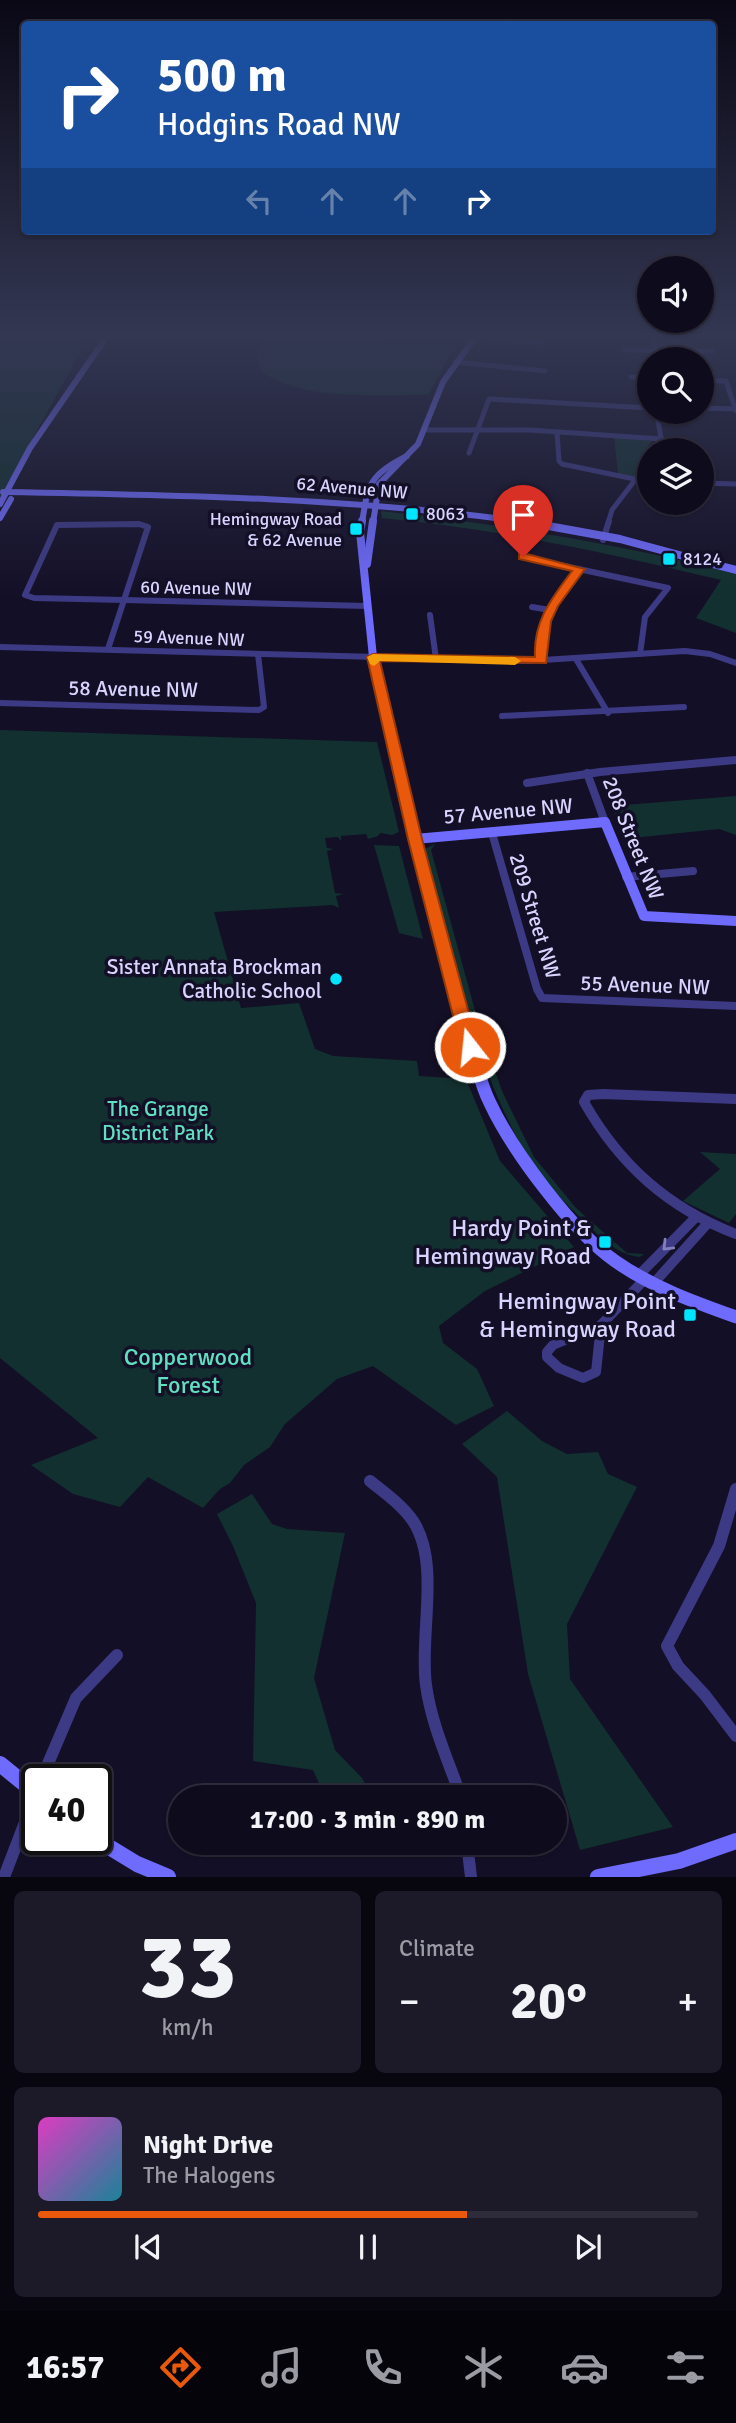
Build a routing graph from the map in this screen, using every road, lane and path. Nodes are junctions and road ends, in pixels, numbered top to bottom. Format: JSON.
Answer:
{"nodes":[{"id":1,"x":48,"y":424,"type":"joint"},
{"id":2,"x":426,"y":424,"type":"edge"},
{"id":3,"x":479,"y":424,"type":"edge"},
{"id":4,"x":424,"y":430,"type":"junction"},
{"id":5,"x":477,"y":431,"type":"junction"},
{"id":6,"x":557,"y":432,"type":"junction"},
{"id":7,"x":647,"y":438,"type":"edge"},
{"id":8,"x":469,"y":453,"type":"dead end"},
{"id":9,"x":407,"y":456,"type":"junction"},
{"id":10,"x":21,"y":480,"type":"junction"},
{"id":11,"x":635,"y":480,"type":"joint"},
{"id":12,"x":714,"y":483,"type":"edge"},
{"id":13,"x":736,"y":484,"type":"edge"},
{"id":14,"x":8,"y":492,"type":"junction"},
{"id":15,"x":70,"y":494,"type":"junction"},
{"id":16,"x":0,"y":504,"type":"edge"},
{"id":17,"x":364,"y":505,"type":"junction"},
{"id":18,"x":375,"y":506,"type":"junction"},
{"id":19,"x":0,"y":518,"type":"edge"},
{"id":20,"x":604,"y":539,"type":"junction"},
{"id":21,"x":523,"y":557,"type":"dead end"},
{"id":22,"x":579,"y":569,"type":"junction"},
{"id":23,"x":736,"y":569,"type":"edge"},
{"id":24,"x":366,"y":571,"type":"junction"},
{"id":25,"x":123,"y":600,"type":"junction"},
{"id":26,"x":367,"y":606,"type":"junction"},
{"id":27,"x":532,"y":607,"type":"dead end"},
{"id":28,"x":550,"y":610,"type":"junction"},
{"id":29,"x":430,"y":615,"type":"dead end"},
{"id":30,"x":3,"y":647,"type":"edge"},
{"id":31,"x":108,"y":649,"type":"junction"},
{"id":32,"x":258,"y":654,"type":"junction"},
{"id":33,"x":640,"y":654,"type":"junction"},
{"id":34,"x":373,"y":657,"type":"junction"},
{"id":35,"x":436,"y":659,"type":"junction"},
{"id":36,"x":576,"y":659,"type":"junction"},
{"id":37,"x":542,"y":660,"type":"junction"},
{"id":38,"x":736,"y":663,"type":"edge"},
{"id":39,"x":0,"y":703,"type":"edge"},
{"id":40,"x":684,"y":707,"type":"dead end"},
{"id":41,"x":608,"y":713,"type":"junction"},
{"id":42,"x":502,"y":716,"type":"dead end"},
{"id":43,"x":736,"y":760,"type":"edge"},
{"id":44,"x":587,"y":773,"type":"junction"},
{"id":45,"x":527,"y":783,"type":"dead end"},
{"id":46,"x":605,"y":822,"type":"junction"},
{"id":47,"x":492,"y":833,"type":"junction"},
{"id":48,"x":415,"y":839,"type":"junction"},
{"id":49,"x":693,"y":872,"type":"dead end"},
{"id":50,"x":626,"y":877,"type":"junction"},
{"id":51,"x":736,"y":921,"type":"edge"},
{"id":52,"x":553,"y":1000,"type":"joint"},
{"id":53,"x":736,"y":1006,"type":"edge"},
{"id":54,"x":736,"y":1099,"type":"edge"},
{"id":55,"x":696,"y":1217,"type":"junction"},
{"id":56,"x":708,"y":1223,"type":"junction"},
{"id":57,"x":736,"y":1234,"type":"edge"},
{"id":58,"x":645,"y":1280,"type":"junction"},
{"id":59,"x":736,"y":1317,"type":"edge"},
{"id":60,"x":601,"y":1325,"type":"junction"},
{"id":61,"x":370,"y":1481,"type":"dead end"},
{"id":62,"x":736,"y":1489,"type":"edge"},
{"id":63,"x":117,"y":1655,"type":"dead end"},
{"id":64,"x":736,"y":1736,"type":"edge"},
{"id":65,"x":47,"y":1764,"type":"edge"},
{"id":66,"x":0,"y":1765,"type":"edge"},
{"id":67,"x":21,"y":1781,"type":"edge"},
{"id":68,"x":457,"y":1785,"type":"edge"},
{"id":69,"x":21,"y":1834,"type":"edge"},
{"id":70,"x":736,"y":1841,"type":"edge"},
{"id":71,"x":112,"y":1849,"type":"edge"},
{"id":72,"x":468,"y":1855,"type":"edge"},
{"id":73,"x":4,"y":1877,"type":"edge"},
{"id":74,"x":168,"y":1877,"type":"edge"},
{"id":75,"x":471,"y":1877,"type":"edge"},
{"id":76,"x":598,"y":1877,"type":"edge"}],
"edges":[{"from":1,"to":10,"type":"street"},
{"from":1,"to":14,"type":"street"},
{"from":2,"to":4,"type":"street"},
{"from":3,"to":5,"type":"street"},
{"from":4,"to":5,"type":"street"},
{"from":4,"to":9,"type":"street"},
{"from":5,"to":6,"type":"street"},
{"from":5,"to":8,"type":"street"},
{"from":6,"to":7,"type":"street"},
{"from":6,"to":11,"type":"street"},
{"from":9,"to":17,"type":"street"},
{"from":9,"to":18,"type":"street"},
{"from":10,"to":14,"type":"street"},
{"from":10,"to":15,"type":"street"},
{"from":11,"to":20,"type":"street"},
{"from":12,"to":13,"type":"street"},
{"from":14,"to":15,"type":"street","name":"62 Avenue NW"},
{"from":14,"to":16,"type":"street"},
{"from":14,"to":19,"type":"street"},
{"from":15,"to":17,"type":"street","name":"62 Avenue NW"},
{"from":17,"to":18,"type":"street","name":"62 Avenue NW"},
{"from":17,"to":24,"type":"street"},
{"from":18,"to":20,"type":"street","name":"62 Avenue NW"},
{"from":18,"to":24,"type":"street"},
{"from":20,"to":23,"type":"street","name":"62 Avenue NW"},
{"from":21,"to":22,"type":"street"},
{"from":22,"to":28,"type":"street"},
{"from":22,"to":33,"type":"street"},
{"from":24,"to":26,"type":"street"},
{"from":25,"to":25,"type":"street","name":"60 Avenue NW"},
{"from":25,"to":26,"type":"street","name":"60 Avenue NW"},
{"from":25,"to":31,"type":"street"},
{"from":26,"to":34,"type":"street"},
{"from":27,"to":28,"type":"street"},
{"from":28,"to":37,"type":"street"},
{"from":29,"to":35,"type":"street"},
{"from":30,"to":31,"type":"street","name":"59 Avenue NW"},
{"from":31,"to":32,"type":"street","name":"59 Avenue NW"},
{"from":32,"to":34,"type":"street","name":"59 Avenue NW"},
{"from":32,"to":39,"type":"street","name":"58 Avenue NW"},
{"from":33,"to":36,"type":"street","name":"59 Avenue NW"},
{"from":33,"to":38,"type":"street","name":"59 Avenue NW"},
{"from":34,"to":35,"type":"street","name":"59 Avenue NW"},
{"from":34,"to":48,"type":"street"},
{"from":35,"to":37,"type":"street","name":"59 Avenue NW"},
{"from":36,"to":37,"type":"street","name":"59 Avenue NW"},
{"from":36,"to":41,"type":"street"},
{"from":40,"to":41,"type":"street"},
{"from":41,"to":42,"type":"street"},
{"from":43,"to":44,"type":"street"},
{"from":44,"to":45,"type":"street"},
{"from":44,"to":46,"type":"street","name":"208 Street NW"},
{"from":46,"to":47,"type":"street","name":"57 Avenue NW"},
{"from":46,"to":50,"type":"street","name":"208 Street NW"},
{"from":47,"to":48,"type":"street","name":"57 Avenue NW"},
{"from":47,"to":52,"type":"street","name":"209 Street NW"},
{"from":48,"to":58,"type":"street"},
{"from":49,"to":50,"type":"street"},
{"from":50,"to":51,"type":"street","name":"208 Street NW"},
{"from":52,"to":53,"type":"street","name":"55 Avenue NW"},
{"from":54,"to":55,"type":"street"},
{"from":55,"to":56,"type":"street"},
{"from":55,"to":58,"type":"street","one_way":true},
{"from":56,"to":57,"type":"street"},
{"from":56,"to":58,"type":"street"},
{"from":58,"to":59,"type":"street"},
{"from":58,"to":60,"type":"street"},
{"from":60,"to":60,"type":"street"},
{"from":61,"to":68,"type":"street"},
{"from":62,"to":64,"type":"street"},
{"from":63,"to":65,"type":"street"},
{"from":66,"to":67,"type":"street"},
{"from":69,"to":73,"type":"street"},
{"from":70,"to":76,"type":"street"},
{"from":71,"to":74,"type":"street"},
{"from":72,"to":75,"type":"street"}]}
